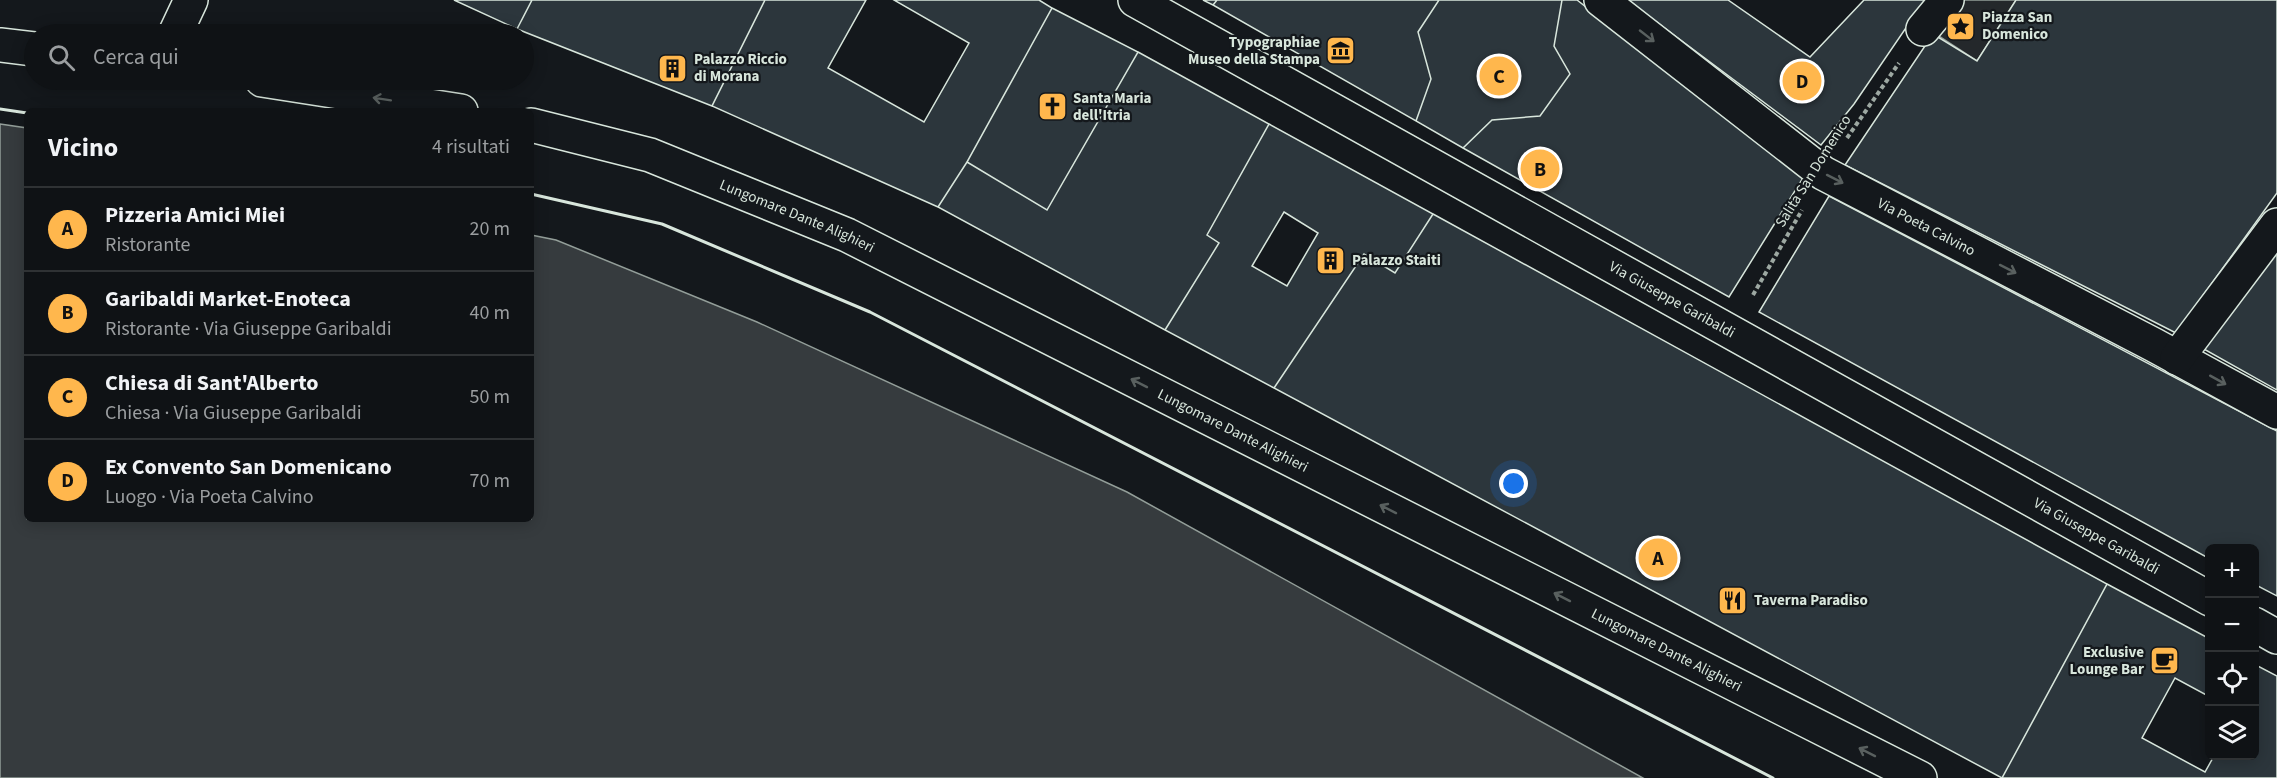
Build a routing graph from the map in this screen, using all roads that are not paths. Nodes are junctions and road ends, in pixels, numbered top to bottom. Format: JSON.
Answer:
{"nodes":[{"id":1,"x":191,"y":0,"type":"edge"},
{"id":2,"x":1135,"y":0,"type":"edge"},
{"id":3,"x":1601,"y":0,"type":"edge"},
{"id":4,"x":1947,"y":0,"type":"edge"},
{"id":5,"x":180,"y":24,"type":"edge"},
{"id":6,"x":1923,"y":29,"type":"road end"},
{"id":7,"x":0,"y":45,"type":"edge"},
{"id":8,"x":24,"y":48,"type":"edge"},
{"id":9,"x":326,"y":90,"type":"edge"},
{"id":10,"x":442,"y":108,"type":"edge"},
{"id":11,"x":534,"y":126,"type":"edge"},
{"id":12,"x":2277,"y":225,"type":"edge"},
{"id":13,"x":2177,"y":358,"type":"junction"},
{"id":14,"x":2277,"y":412,"type":"edge"},
{"id":15,"x":2208,"y":598,"type":"edge"},
{"id":16,"x":2259,"y":627,"type":"edge"},
{"id":17,"x":2277,"y":637,"type":"edge"},
{"id":18,"x":1920,"y":778,"type":"edge"}],
"edges":[{"from":1,"to":5,"type":"street"},
{"from":2,"to":15,"type":"street","name":"Via Giuseppe Garibaldi"},
{"from":3,"to":13,"type":"street","name":"Via Poeta Calvino","one_way":true},
{"from":4,"to":6,"type":"street"},
{"from":7,"to":8,"type":"street"},
{"from":10,"to":9,"type":"street","one_way":true},
{"from":18,"to":11,"type":"street","name":"Lungomare Dante Alighieri","one_way":true},
{"from":12,"to":13,"type":"street"},
{"from":13,"to":14,"type":"street","name":"Via Poeta Calvino","one_way":true},
{"from":16,"to":17,"type":"street"}]}
